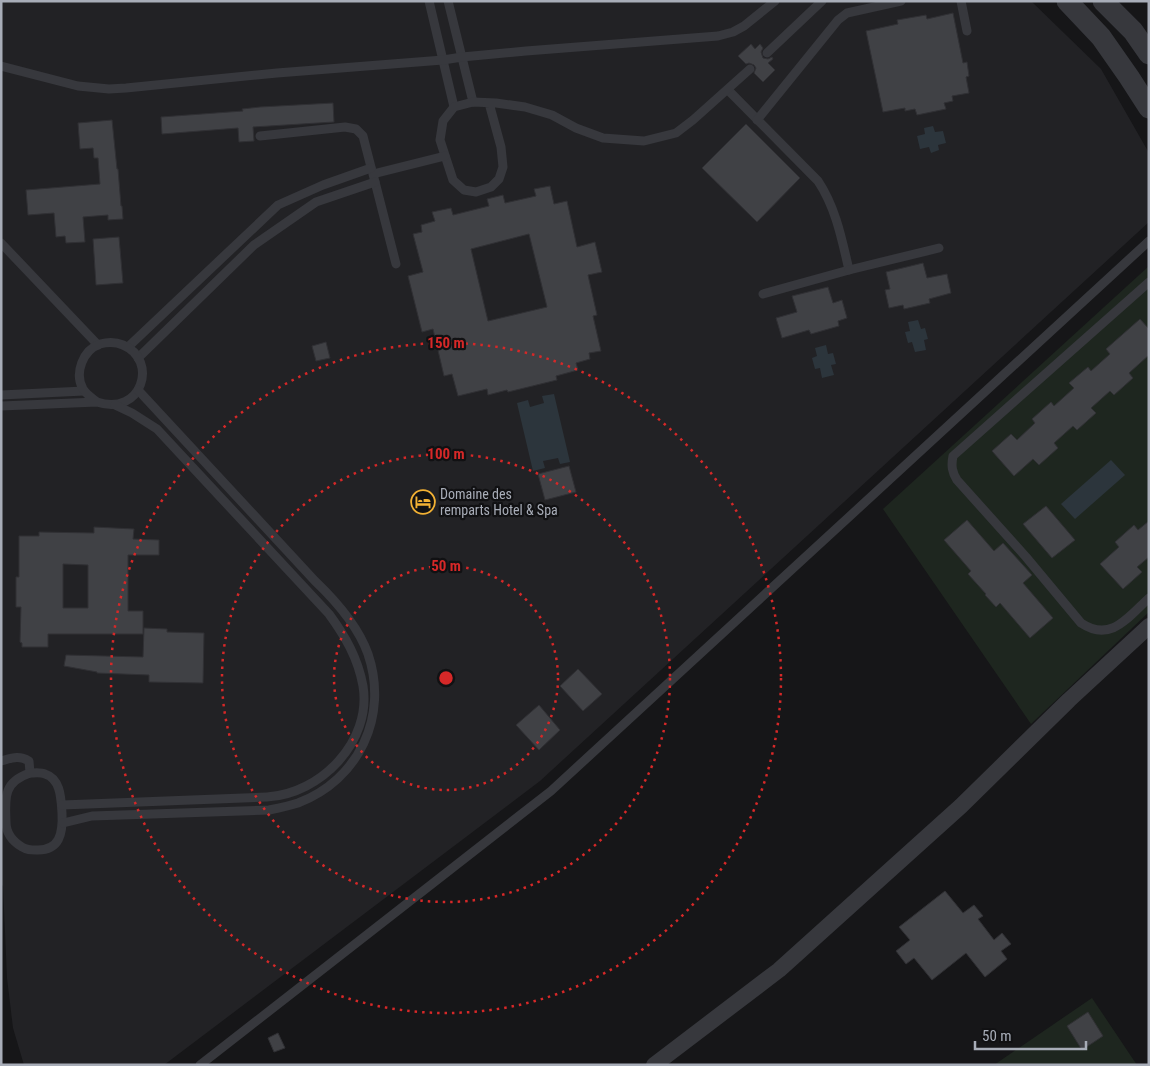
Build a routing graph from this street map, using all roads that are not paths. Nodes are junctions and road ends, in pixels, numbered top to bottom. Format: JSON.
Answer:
{"nodes":[{"id":1,"x":429,"y":1,"type":"edge"},
{"id":2,"x":448,"y":1,"type":"edge"},
{"id":3,"x":775,"y":1,"type":"edge"},
{"id":4,"x":822,"y":1,"type":"edge"},
{"id":5,"x":901,"y":1,"type":"edge"},
{"id":6,"x":961,"y":1,"type":"edge"},
{"id":7,"x":1067,"y":1,"type":"edge"},
{"id":8,"x":1103,"y":1,"type":"edge"},
{"id":9,"x":1133,"y":31,"type":"junction"},
{"id":10,"x":966,"y":32,"type":"dead end"},
{"id":11,"x":1109,"y":48,"type":"junction"},
{"id":12,"x":767,"y":53,"type":"dead end"},
{"id":13,"x":1149,"y":54,"type":"edge"},
{"id":14,"x":462,"y":57,"type":"junction"},
{"id":15,"x":443,"y":60,"type":"junction"},
{"id":16,"x":1,"y":66,"type":"edge"},
{"id":17,"x":1149,"y":67,"type":"edge"},
{"id":18,"x":750,"y":69,"type":"dead end"},
{"id":19,"x":1129,"y":77,"type":"junction"},
{"id":20,"x":728,"y":90,"type":"junction"},
{"id":21,"x":473,"y":102,"type":"junction"},
{"id":22,"x":489,"y":104,"type":"junction"},
{"id":23,"x":454,"y":107,"type":"junction"},
{"id":24,"x":1149,"y":108,"type":"edge"},
{"id":25,"x":757,"y":120,"type":"junction"},
{"id":26,"x":260,"y":136,"type":"dead end"},
{"id":27,"x":446,"y":156,"type":"junction"},
{"id":28,"x":373,"y":175,"type":"junction"},
{"id":29,"x":1149,"y":241,"type":"edge"},
{"id":30,"x":1,"y":243,"type":"edge"},
{"id":31,"x":939,"y":248,"type":"dead end"},
{"id":32,"x":396,"y":264,"type":"dead end"},
{"id":33,"x":849,"y":270,"type":"junction"},
{"id":34,"x":1149,"y":282,"type":"edge"},
{"id":35,"x":763,"y":294,"type":"dead end"},
{"id":36,"x":98,"y":345,"type":"junction"},
{"id":37,"x":128,"y":347,"type":"junction"},
{"id":38,"x":138,"y":358,"type":"junction"},
{"id":39,"x":138,"y":390,"type":"junction"},
{"id":40,"x":84,"y":391,"type":"junction"},
{"id":41,"x":1,"y":395,"type":"edge"},
{"id":42,"x":97,"y":402,"type":"junction"},
{"id":43,"x":115,"y":405,"type":"junction"},
{"id":44,"x":1,"y":406,"type":"edge"},
{"id":45,"x":315,"y":581,"type":"junction"},
{"id":46,"x":305,"y":589,"type":"junction"},
{"id":47,"x":1149,"y":598,"type":"edge"},
{"id":48,"x":1149,"y":626,"type":"edge"},
{"id":49,"x":1,"y":761,"type":"edge"},
{"id":50,"x":30,"y":773,"type":"junction"},
{"id":51,"x":189,"y":801,"type":"junction"},
{"id":52,"x":62,"y":805,"type":"junction"},
{"id":53,"x":190,"y":812,"type":"junction"},
{"id":54,"x":63,"y":823,"type":"junction"},
{"id":55,"x":200,"y":1065,"type":"edge"},
{"id":56,"x":654,"y":1065,"type":"edge"}],
"edges":[{"from":1,"to":15,"type":"lane"},
{"from":2,"to":14,"type":"lane"},
{"from":3,"to":14,"type":"lane"},
{"from":4,"to":12,"type":"lane"},
{"from":5,"to":25,"type":"lane"},
{"from":6,"to":10,"type":"lane"},
{"from":7,"to":11,"type":"street"},
{"from":8,"to":9,"type":"street"},
{"from":9,"to":11,"type":"street"},
{"from":9,"to":13,"type":"street"},
{"from":11,"to":19,"type":"street"},
{"from":14,"to":15,"type":"lane"},
{"from":14,"to":21,"type":"lane"},
{"from":15,"to":16,"type":"lane"},
{"from":15,"to":23,"type":"lane"},
{"from":17,"to":19,"type":"street"},
{"from":18,"to":20,"type":"lane"},
{"from":19,"to":24,"type":"street"},
{"from":20,"to":22,"type":"lane"},
{"from":20,"to":25,"type":"lane"},
{"from":21,"to":22,"type":"lane"},
{"from":21,"to":23,"type":"lane"},
{"from":22,"to":27,"type":"lane"},
{"from":23,"to":27,"type":"lane"},
{"from":25,"to":33,"type":"lane"},
{"from":26,"to":28,"type":"lane"},
{"from":27,"to":28,"type":"lane"},
{"from":28,"to":32,"type":"lane"},
{"from":28,"to":37,"type":"lane"},
{"from":28,"to":38,"type":"lane"},
{"from":29,"to":55,"type":"lane"},
{"from":30,"to":36,"type":"lane"},
{"from":31,"to":33,"type":"lane"},
{"from":33,"to":35,"type":"lane"},
{"from":34,"to":47,"type":"lane"},
{"from":36,"to":37,"type":"lane"},
{"from":36,"to":40,"type":"lane"},
{"from":37,"to":38,"type":"lane"},
{"from":38,"to":39,"type":"lane"},
{"from":39,"to":43,"type":"lane"},
{"from":39,"to":45,"type":"lane"},
{"from":40,"to":41,"type":"lane"},
{"from":40,"to":42,"type":"lane"},
{"from":42,"to":43,"type":"lane"},
{"from":42,"to":44,"type":"lane"},
{"from":43,"to":46,"type":"lane"},
{"from":45,"to":46,"type":"lane"},
{"from":45,"to":53,"type":"lane"},
{"from":46,"to":51,"type":"lane"},
{"from":48,"to":56,"type":"street"},
{"from":49,"to":50,"type":"lane"},
{"from":50,"to":52,"type":"lane"},
{"from":50,"to":54,"type":"lane"},
{"from":51,"to":52,"type":"lane"},
{"from":51,"to":53,"type":"lane"},
{"from":52,"to":54,"type":"lane"},
{"from":53,"to":54,"type":"lane"}]}
